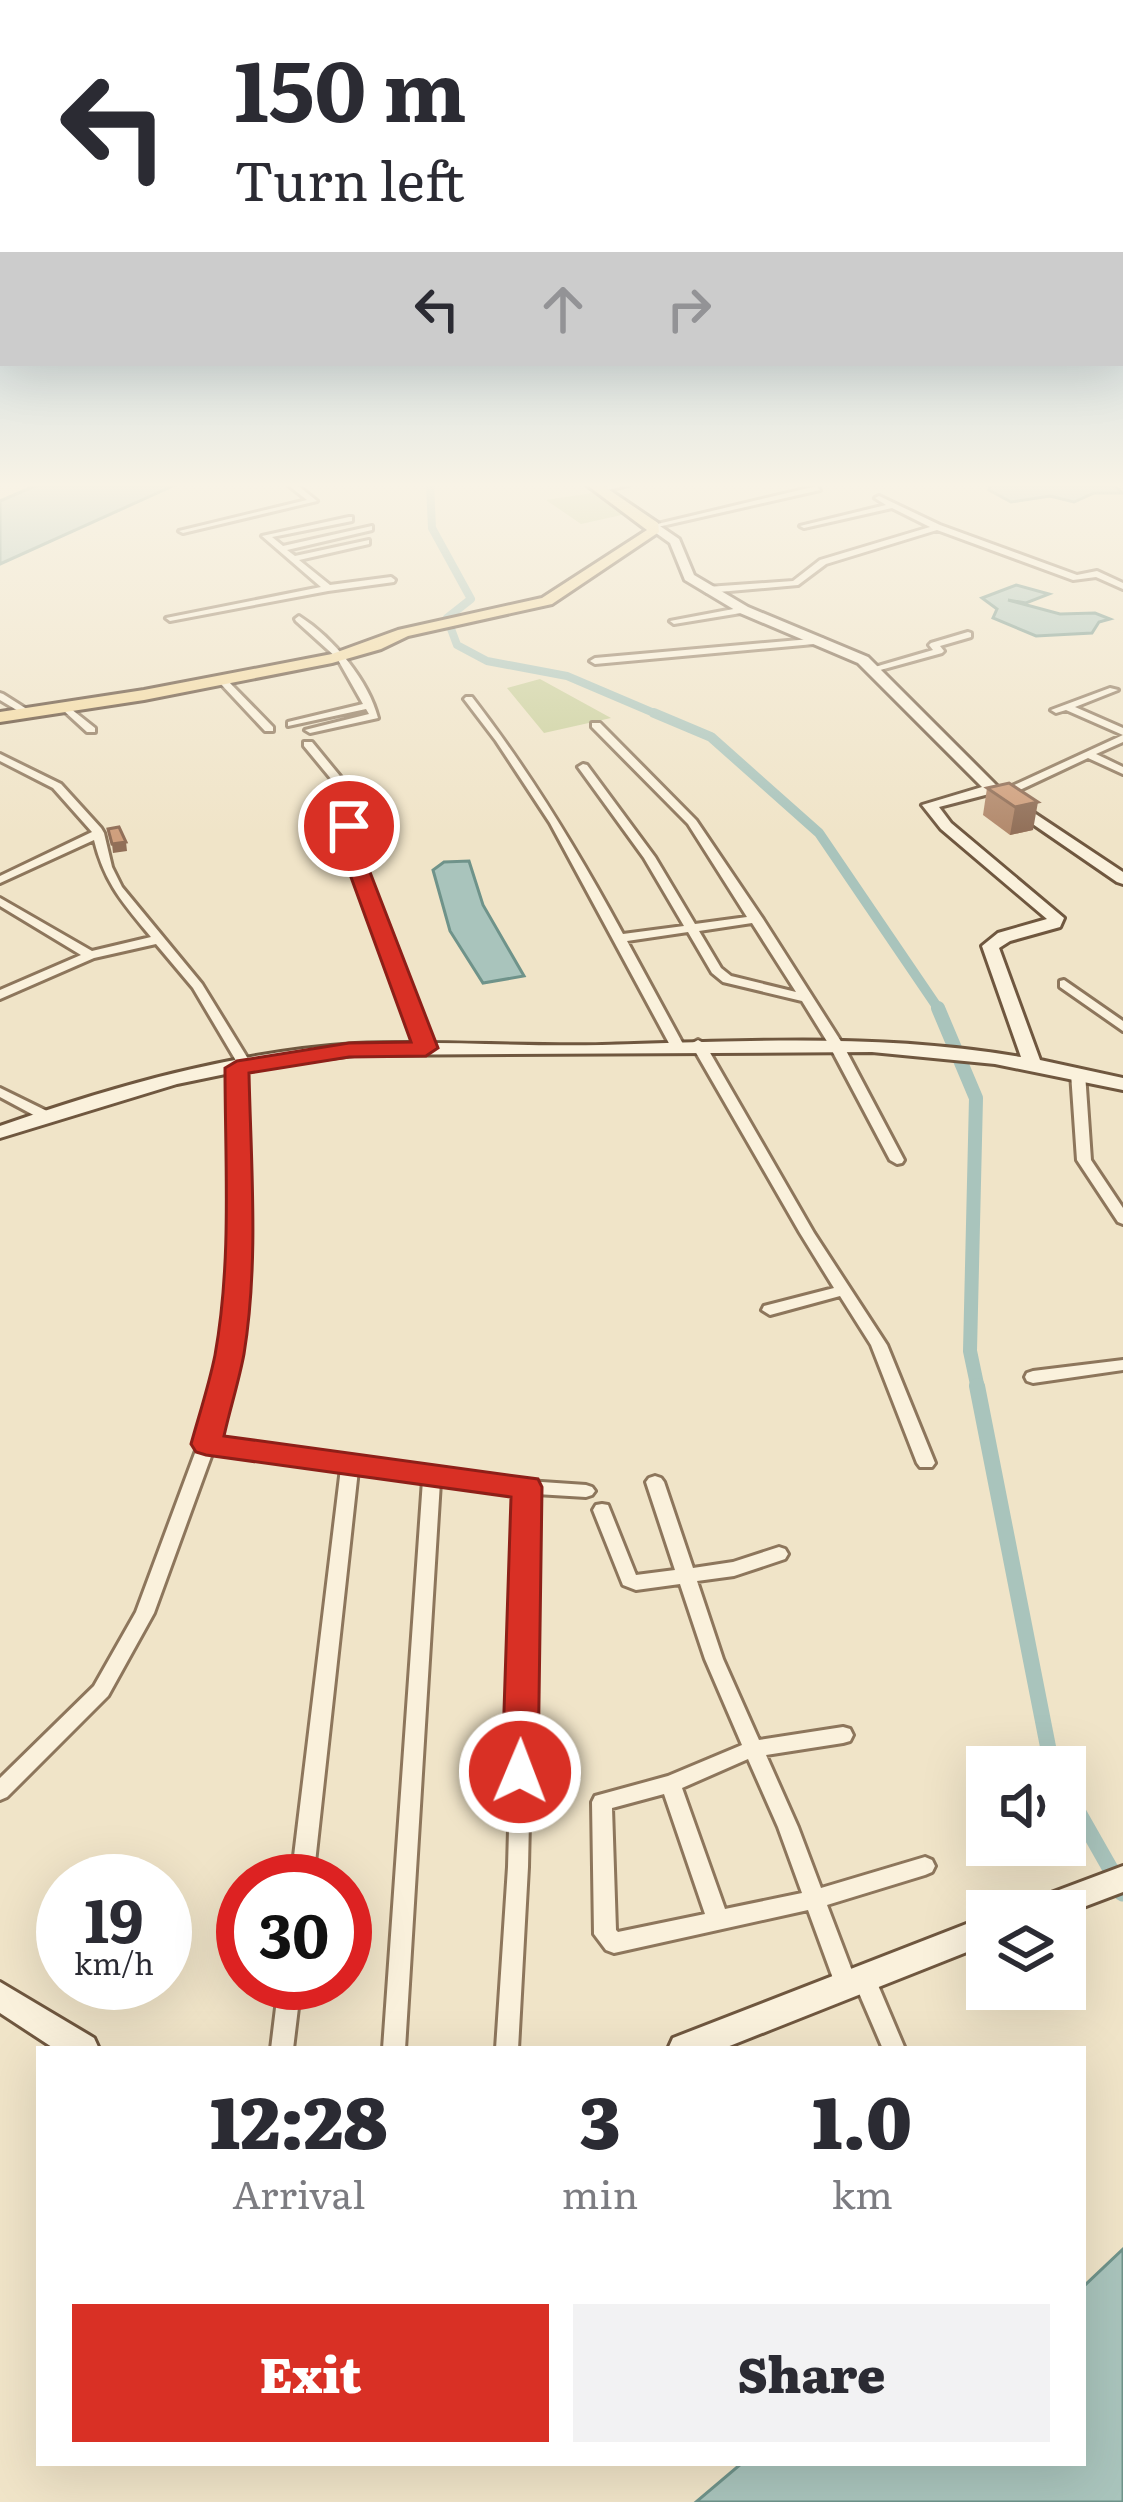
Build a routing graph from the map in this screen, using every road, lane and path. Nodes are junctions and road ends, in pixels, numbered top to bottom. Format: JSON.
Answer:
{"nodes":[{"id":1,"x":256,"y":602,"type":"edge"},
{"id":2,"x":545,"y":602,"type":"edge"},
{"id":3,"x":729,"y":602,"type":"edge"},
{"id":4,"x":744,"y":610,"type":"junction"},
{"id":5,"x":170,"y":618,"type":"dead end"},
{"id":6,"x":299,"y":619,"type":"dead end"},
{"id":7,"x":674,"y":621,"type":"dead end"},
{"id":8,"x":968,"y":635,"type":"dead end"},
{"id":9,"x":822,"y":641,"type":"junction"},
{"id":10,"x":341,"y":656,"type":"junction"},
{"id":11,"x":595,"y":661,"type":"dead end"},
{"id":12,"x":873,"y":669,"type":"junction"},
{"id":13,"x":223,"y":680,"type":"junction"},
{"id":14,"x":1113,"y":690,"type":"dead end"},
{"id":15,"x":0,"y":696,"type":"edge"},
{"id":16,"x":469,"y":699,"type":"dead end"},
{"id":17,"x":371,"y":705,"type":"junction"},
{"id":18,"x":66,"y":708,"type":"junction"},
{"id":19,"x":28,"y":713,"type":"junction"},
{"id":20,"x":0,"y":717,"type":"edge"},
{"id":21,"x":292,"y":724,"type":"dead end"},
{"id":22,"x":596,"y":725,"type":"dead end"},
{"id":23,"x":269,"y":729,"type":"dead end"},
{"id":24,"x":91,"y":730,"type":"dead end"},
{"id":25,"x":1123,"y":735,"type":"edge"},
{"id":26,"x":1089,"y":755,"type":"junction"},
{"id":27,"x":0,"y":758,"type":"edge"},
{"id":28,"x":583,"y":767,"type":"dead end"},
{"id":29,"x":1123,"y":771,"type":"edge"},
{"id":30,"x":995,"y":792,"type":"junction"},
{"id":31,"x":99,"y":832,"type":"junction"},
{"id":32,"x":1123,"y":879,"type":"edge"},
{"id":33,"x":0,"y":880,"type":"edge"},
{"id":34,"x":0,"y":901,"type":"edge"},
{"id":35,"x":757,"y":919,"type":"junction"},
{"id":36,"x":693,"y":927,"type":"junction"},
{"id":37,"x":621,"y":938,"type":"junction"},
{"id":38,"x":160,"y":939,"type":"junction"},
{"id":39,"x":90,"y":955,"type":"junction"},
{"id":40,"x":1064,"y":985,"type":"dead end"},
{"id":41,"x":0,"y":995,"type":"edge"},
{"id":42,"x":808,"y":999,"type":"junction"},
{"id":43,"x":1123,"y":1027,"type":"edge"},
{"id":44,"x":835,"y":1042,"type":"junction"},
{"id":45,"x":676,"y":1044,"type":"junction"},
{"id":46,"x":698,"y":1044,"type":"junction"},
{"id":47,"x":426,"y":1048,"type":"junction"},
{"id":48,"x":1031,"y":1060,"type":"junction"},
{"id":49,"x":242,"y":1067,"type":"junction"},
{"id":50,"x":1078,"y":1073,"type":"junction"},
{"id":51,"x":1123,"y":1084,"type":"edge"},
{"id":52,"x":0,"y":1092,"type":"edge"},
{"id":53,"x":46,"y":1115,"type":"junction"},
{"id":54,"x":0,"y":1132,"type":"edge"},
{"id":55,"x":897,"y":1160,"type":"dead end"},
{"id":56,"x":1123,"y":1220,"type":"edge"},
{"id":57,"x":844,"y":1290,"type":"junction"},
{"id":58,"x":770,"y":1310,"type":"dead end"},
{"id":59,"x":1123,"y":1365,"type":"edge"},
{"id":60,"x":1033,"y":1376,"type":"dead end"},
{"id":61,"x":206,"y":1444,"type":"junction"},
{"id":62,"x":926,"y":1462,"type":"dead end"},
{"id":63,"x":350,"y":1463,"type":"junction"},
{"id":64,"x":432,"y":1475,"type":"junction"},
{"id":65,"x":655,"y":1482,"type":"dead end"},
{"id":66,"x":526,"y":1487,"type":"junction"},
{"id":67,"x":586,"y":1491,"type":"dead end"},
{"id":68,"x":602,"y":1510,"type":"dead end"},
{"id":69,"x":779,"y":1554,"type":"dead end"},
{"id":70,"x":688,"y":1575,"type":"junction"},
{"id":71,"x":843,"y":1735,"type":"dead end"},
{"id":72,"x":752,"y":1749,"type":"junction"},
{"id":73,"x":671,"y":1784,"type":"junction"},
{"id":74,"x":0,"y":1791,"type":"edge"},
{"id":75,"x":305,"y":1854,"type":"edge"},
{"id":76,"x":926,"y":1866,"type":"dead end"},
{"id":77,"x":1123,"y":1880,"type":"edge"},
{"id":78,"x":1086,"y":1894,"type":"edge"},
{"id":79,"x":812,"y":1900,"type":"junction"},
{"id":80,"x":717,"y":1918,"type":"junction"},
{"id":81,"x":966,"y":1938,"type":"edge"},
{"id":82,"x":855,"y":1982,"type":"junction"},
{"id":83,"x":0,"y":1996,"type":"edge"},
{"id":84,"x":287,"y":2010,"type":"edge"},
{"id":85,"x":740,"y":2038,"type":"edge"},
{"id":86,"x":78,"y":2046,"type":"edge"},
{"id":87,"x":282,"y":2046,"type":"edge"},
{"id":88,"x":394,"y":2046,"type":"edge"},
{"id":89,"x":507,"y":2046,"type":"edge"},
{"id":90,"x":700,"y":2046,"type":"edge"},
{"id":91,"x":892,"y":2046,"type":"edge"}],
"edges":[{"from":1,"to":5,"type":"street"},
{"from":2,"to":10,"type":"main road"},
{"from":3,"to":4,"type":"street"},
{"from":4,"to":7,"type":"street"},
{"from":4,"to":9,"type":"street"},
{"from":6,"to":10,"type":"street"},
{"from":8,"to":12,"type":"street"},
{"from":9,"to":11,"type":"street"},
{"from":9,"to":12,"type":"street"},
{"from":10,"to":13,"type":"main road"},
{"from":10,"to":17,"type":"street"},
{"from":12,"to":30,"type":"street"},
{"from":13,"to":18,"type":"main road"},
{"from":13,"to":23,"type":"street"},
{"from":14,"to":25,"type":"street"},
{"from":15,"to":19,"type":"street"},
{"from":16,"to":37,"type":"street"},
{"from":17,"to":21,"type":"street"},
{"from":17,"to":47,"type":"street"},
{"from":18,"to":19,"type":"main road"},
{"from":18,"to":24,"type":"street"},
{"from":19,"to":20,"type":"main road"},
{"from":22,"to":35,"type":"street"},
{"from":25,"to":26,"type":"street"},
{"from":26,"to":29,"type":"street"},
{"from":26,"to":30,"type":"street"},
{"from":27,"to":31,"type":"street"},
{"from":28,"to":36,"type":"street"},
{"from":30,"to":32,"type":"street"},
{"from":30,"to":48,"type":"street"},
{"from":31,"to":33,"type":"street"},
{"from":31,"to":38,"type":"street"},
{"from":34,"to":39,"type":"street"},
{"from":35,"to":36,"type":"street"},
{"from":35,"to":42,"type":"street"},
{"from":36,"to":37,"type":"street"},
{"from":36,"to":42,"type":"street"},
{"from":37,"to":45,"type":"street"},
{"from":38,"to":39,"type":"street"},
{"from":38,"to":49,"type":"street"},
{"from":39,"to":41,"type":"street"},
{"from":40,"to":43,"type":"street"},
{"from":42,"to":44,"type":"street"},
{"from":44,"to":46,"type":"street"},
{"from":44,"to":48,"type":"street"},
{"from":44,"to":55,"type":"street"},
{"from":45,"to":46,"type":"street"},
{"from":45,"to":47,"type":"street"},
{"from":46,"to":57,"type":"street"},
{"from":47,"to":49,"type":"street"},
{"from":48,"to":50,"type":"street"},
{"from":49,"to":53,"type":"street"},
{"from":49,"to":61,"type":"street"},
{"from":50,"to":51,"type":"street"},
{"from":50,"to":56,"type":"street"},
{"from":52,"to":53,"type":"street"},
{"from":53,"to":54,"type":"street"},
{"from":57,"to":58,"type":"street"},
{"from":57,"to":62,"type":"street"},
{"from":59,"to":60,"type":"street"},
{"from":61,"to":63,"type":"street"},
{"from":61,"to":74,"type":"street"},
{"from":63,"to":64,"type":"street"},
{"from":63,"to":75,"type":"street"},
{"from":64,"to":66,"type":"street"},
{"from":64,"to":88,"type":"street"},
{"from":65,"to":70,"type":"street"},
{"from":66,"to":67,"type":"street"},
{"from":66,"to":89,"type":"street"},
{"from":68,"to":70,"type":"street"},
{"from":69,"to":70,"type":"street"},
{"from":70,"to":72,"type":"street"},
{"from":71,"to":72,"type":"street"},
{"from":72,"to":73,"type":"street"},
{"from":72,"to":79,"type":"street"},
{"from":73,"to":80,"type":"street"},
{"from":73,"to":80,"type":"street"},
{"from":76,"to":79,"type":"street"},
{"from":77,"to":78,"type":"street"},
{"from":79,"to":80,"type":"street"},
{"from":79,"to":82,"type":"street"},
{"from":81,"to":82,"type":"street"},
{"from":82,"to":85,"type":"street"},
{"from":82,"to":91,"type":"street"},
{"from":83,"to":86,"type":"street"},
{"from":84,"to":87,"type":"street"},
{"from":85,"to":90,"type":"street"}]}
